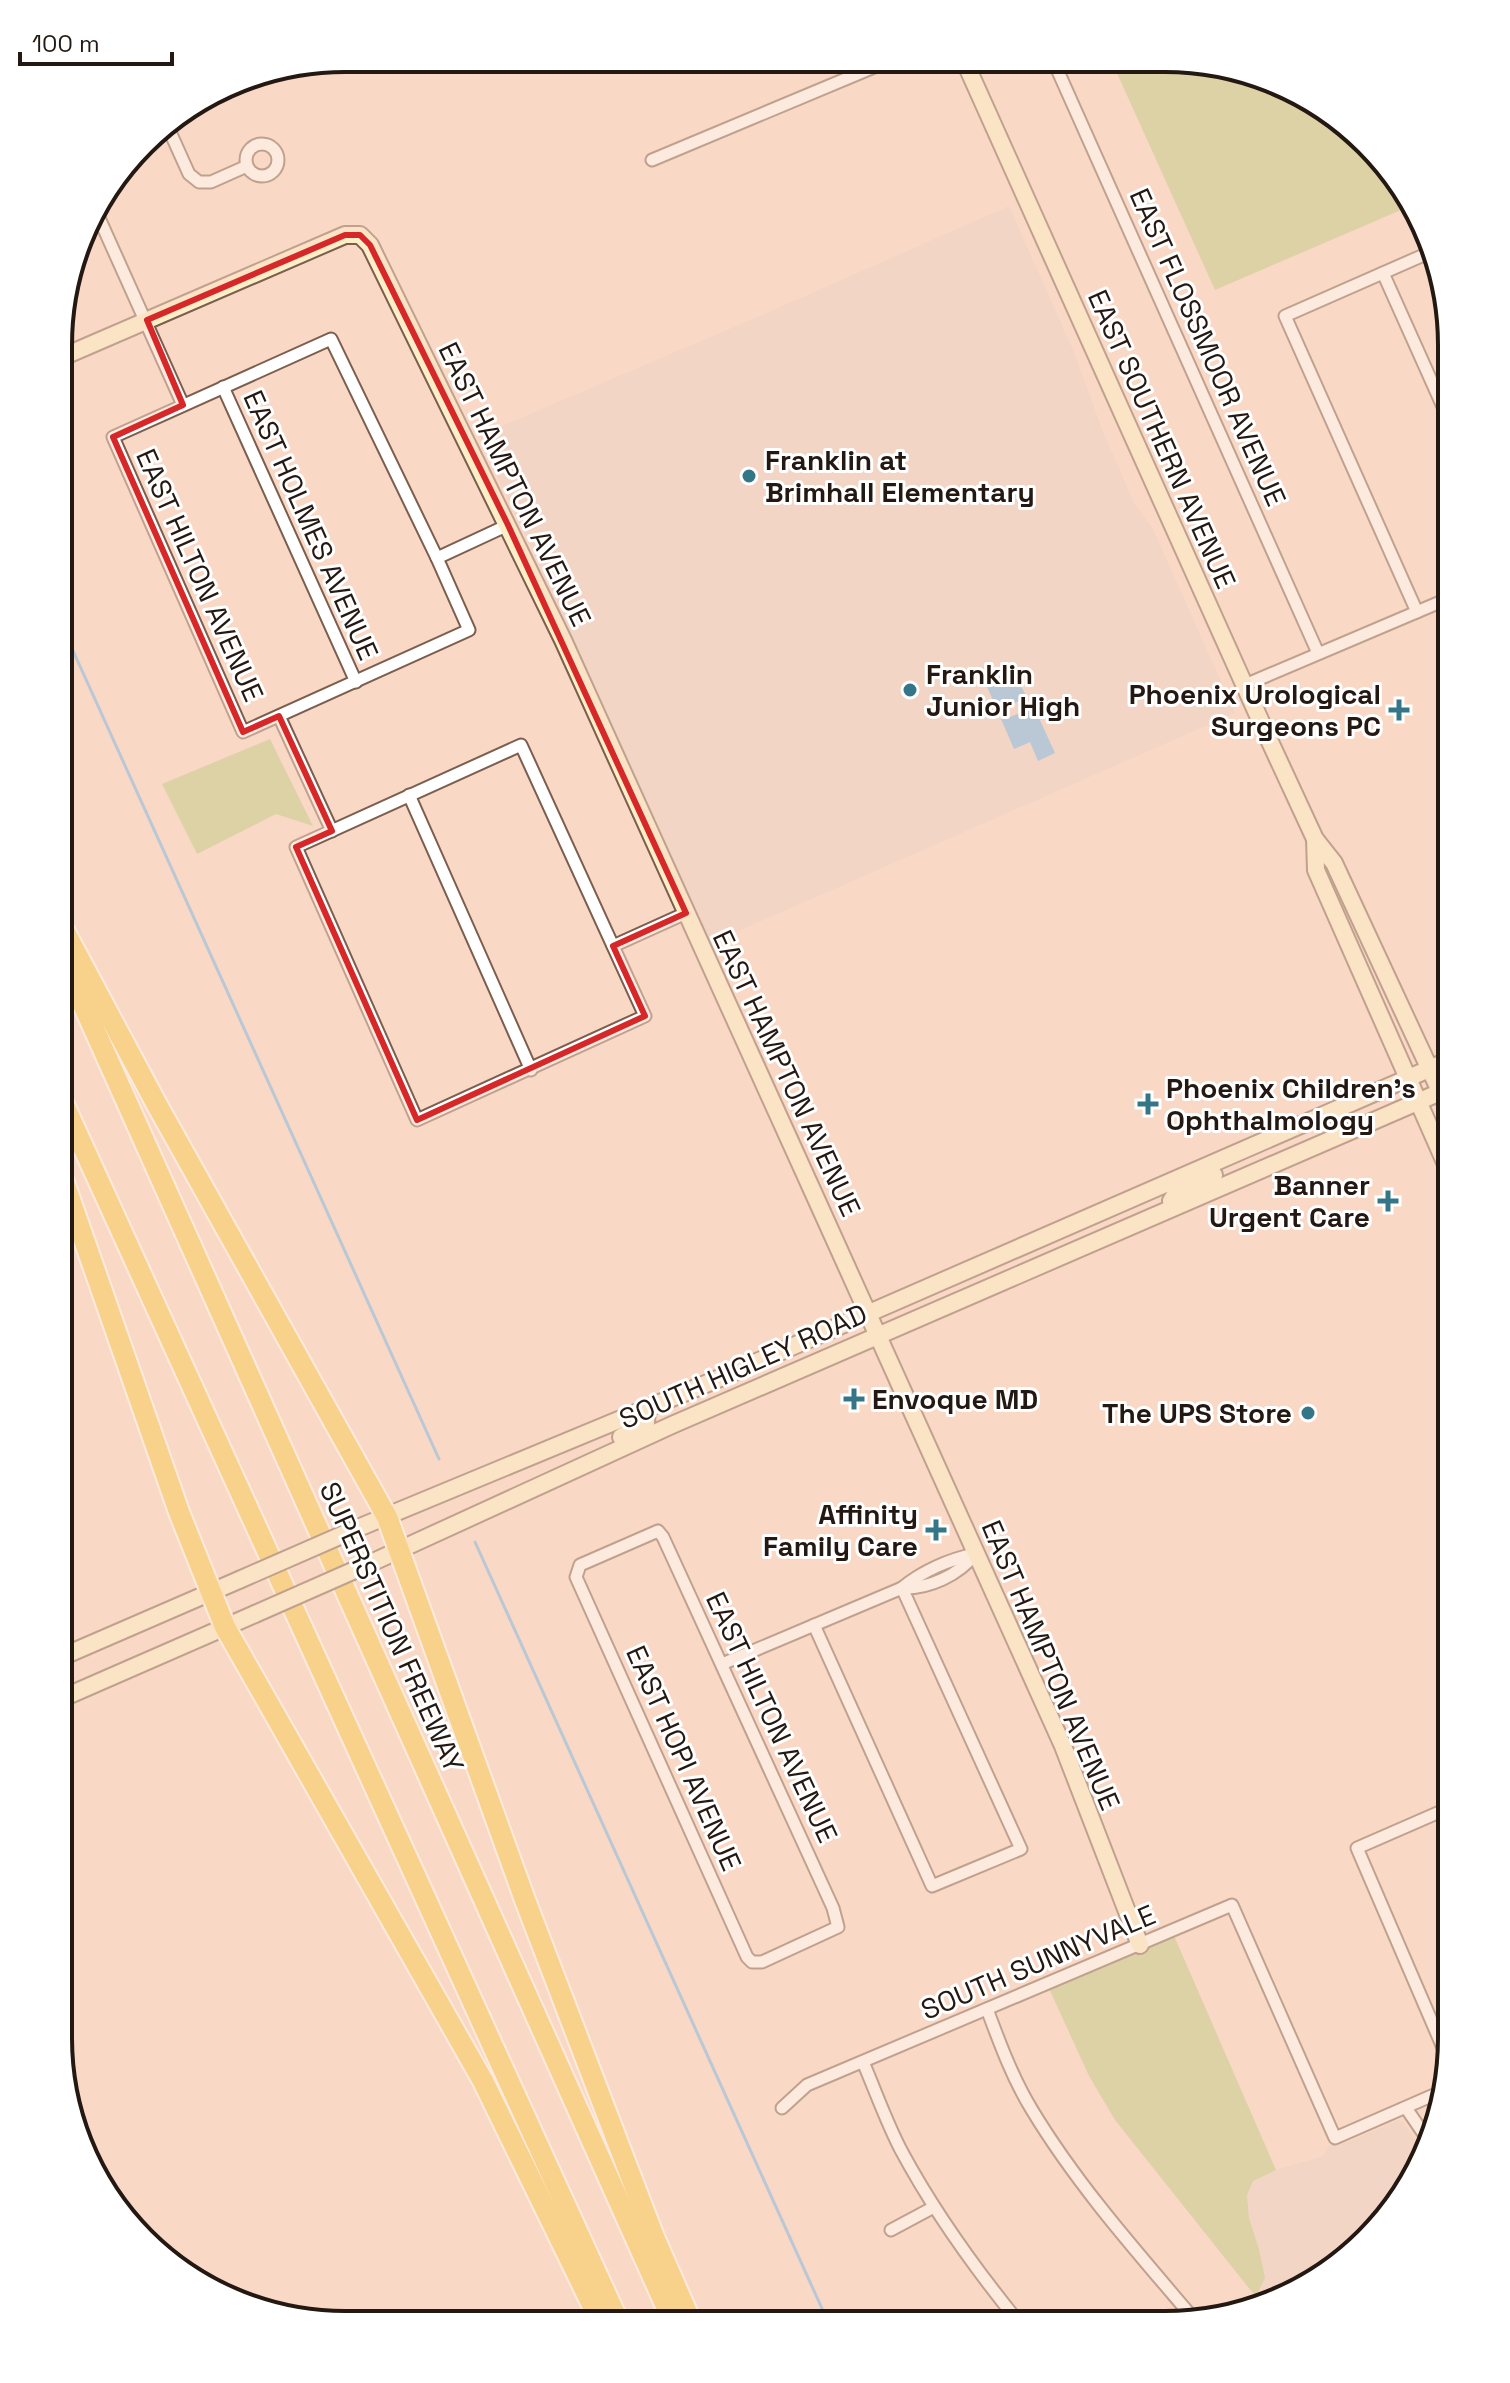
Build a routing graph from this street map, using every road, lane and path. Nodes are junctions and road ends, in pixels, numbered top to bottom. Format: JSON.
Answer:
{"nodes":[{"id":1,"x":861,"y":72,"type":"edge"},
{"id":2,"x":970,"y":72,"type":"edge"},
{"id":3,"x":1058,"y":72,"type":"edge"},
{"id":4,"x":171,"y":135,"type":"edge"},
{"id":5,"x":652,"y":160,"type":"dead end"},
{"id":6,"x":247,"y":166,"type":"dead end"},
{"id":7,"x":102,"y":223,"type":"edge"},
{"id":8,"x":1423,"y":255,"type":"edge"},
{"id":9,"x":1383,"y":273,"type":"junction"},
{"id":10,"x":147,"y":320,"type":"junction"},
{"id":11,"x":72,"y":353,"type":"edge"},
{"id":12,"x":223,"y":387,"type":"junction"},
{"id":13,"x":1438,"y":396,"type":"edge"},
{"id":14,"x":183,"y":405,"type":"junction"},
{"id":15,"x":508,"y":525,"type":"junction"},
{"id":16,"x":437,"y":558,"type":"junction"},
{"id":17,"x":1438,"y":603,"type":"edge"},
{"id":18,"x":1417,"y":612,"type":"junction"},
{"id":19,"x":1318,"y":653,"type":"junction"},
{"id":20,"x":356,"y":682,"type":"junction"},
{"id":21,"x":1245,"y":685,"type":"junction"},
{"id":22,"x":279,"y":716,"type":"junction"},
{"id":23,"x":409,"y":795,"type":"junction"},
{"id":24,"x":332,"y":831,"type":"junction"},
{"id":25,"x":1315,"y":839,"type":"junction"},
{"id":26,"x":686,"y":913,"type":"junction"},
{"id":27,"x":72,"y":946,"type":"edge"},
{"id":28,"x":613,"y":946,"type":"junction"},
{"id":29,"x":72,"y":980,"type":"edge"},
{"id":30,"x":1438,"y":1065,"type":"edge"},
{"id":31,"x":1430,"y":1068,"type":"junction"},
{"id":32,"x":531,"y":1070,"type":"junction"},
{"id":33,"x":1407,"y":1078,"type":"junction"},
{"id":34,"x":1438,"y":1078,"type":"edge"},
{"id":35,"x":1438,"y":1093,"type":"edge"},
{"id":36,"x":1418,"y":1102,"type":"junction"},
{"id":37,"x":72,"y":1123,"type":"edge"},
{"id":38,"x":1253,"y":1146,"type":"junction"},
{"id":39,"x":1438,"y":1146,"type":"edge"},
{"id":40,"x":1155,"y":1189,"type":"junction"},
{"id":41,"x":72,"y":1205,"type":"edge"},
{"id":42,"x":1173,"y":1206,"type":"junction"},
{"id":43,"x":1085,"y":1244,"type":"junction"},
{"id":44,"x":868,"y":1314,"type":"junction"},
{"id":45,"x":877,"y":1335,"type":"junction"},
{"id":46,"x":647,"y":1409,"type":"junction"},
{"id":47,"x":539,"y":1487,"type":"junction"},
{"id":48,"x":387,"y":1517,"type":"junction"},
{"id":49,"x":401,"y":1551,"type":"junction"},
{"id":50,"x":975,"y":1554,"type":"junction"},
{"id":51,"x":576,"y":1571,"type":"joint"},
{"id":52,"x":902,"y":1588,"type":"junction"},
{"id":53,"x":210,"y":1592,"type":"junction"},
{"id":54,"x":814,"y":1625,"type":"junction"},
{"id":55,"x":225,"y":1627,"type":"junction"},
{"id":56,"x":72,"y":1652,"type":"edge"},
{"id":57,"x":722,"y":1664,"type":"junction"},
{"id":58,"x":72,"y":1694,"type":"edge"},
{"id":59,"x":1437,"y":1813,"type":"edge"},
{"id":60,"x":838,"y":1927,"type":"joint"},
{"id":61,"x":1140,"y":1945,"type":"junction"},
{"id":62,"x":987,"y":2009,"type":"junction"},
{"id":63,"x":1437,"y":2034,"type":"edge"},
{"id":64,"x":863,"y":2062,"type":"junction"},
{"id":65,"x":1432,"y":2096,"type":"edge"},
{"id":66,"x":782,"y":2108,"type":"dead end"},
{"id":67,"x":1406,"y":2108,"type":"junction"},
{"id":68,"x":1422,"y":2131,"type":"edge"},
{"id":69,"x":934,"y":2207,"type":"junction"},
{"id":70,"x":891,"y":2230,"type":"dead end"},
{"id":71,"x":1186,"y":2310,"type":"edge"},
{"id":72,"x":595,"y":2311,"type":"edge"},
{"id":73,"x":614,"y":2311,"type":"edge"},
{"id":74,"x":668,"y":2311,"type":"edge"},
{"id":75,"x":686,"y":2311,"type":"edge"},
{"id":76,"x":1006,"y":2311,"type":"edge"}],
"edges":[{"from":1,"to":5,"type":"street"},
{"from":2,"to":21,"type":"main road","name":"EAST SOUTHERN AVENUE"},
{"from":3,"to":19,"type":"street","name":"EAST FLOSSMOOR AVENUE"},
{"from":4,"to":6,"type":"street"},
{"from":7,"to":10,"type":"street"},
{"from":8,"to":9,"type":"street"},
{"from":9,"to":13,"type":"street"},
{"from":9,"to":18,"type":"street"},
{"from":10,"to":11,"type":"main road"},
{"from":10,"to":14,"type":"street"},
{"from":10,"to":15,"type":"main road","name":"EAST HAMPTON AVENUE"},
{"from":12,"to":14,"type":"street"},
{"from":12,"to":16,"type":"street"},
{"from":12,"to":20,"type":"street","name":"EAST HOLMES AVENUE"},
{"from":14,"to":22,"type":"street","name":"EAST HILTON AVENUE"},
{"from":15,"to":16,"type":"street"},
{"from":15,"to":26,"type":"main road","name":"EAST HAMPTON AVENUE"},
{"from":16,"to":20,"type":"street"},
{"from":17,"to":18,"type":"street"},
{"from":18,"to":19,"type":"street"},
{"from":19,"to":21,"type":"street"},
{"from":20,"to":22,"type":"street"},
{"from":21,"to":25,"type":"main road","name":"EAST SOUTHERN AVENUE"},
{"from":22,"to":24,"type":"street","name":"EAST HILTON AVENUE"},
{"from":23,"to":24,"type":"street"},
{"from":23,"to":28,"type":"street"},
{"from":23,"to":32,"type":"street"},
{"from":24,"to":32,"type":"street"},
{"from":25,"to":31,"type":"main road","name":"EAST SOUTHERN AVENUE"},
{"from":25,"to":33,"type":"main road","name":"EAST SOUTHERN AVENUE"},
{"from":26,"to":28,"type":"street"},
{"from":26,"to":44,"type":"main road","name":"EAST HAMPTON AVENUE"},
{"from":27,"to":48,"type":"highway"},
{"from":28,"to":32,"type":"street"},
{"from":29,"to":74,"type":"highway","name":"SUPERSTITION FREEWAY"},
{"from":30,"to":31,"type":"main road","name":"SOUTH HIGLEY ROAD"},
{"from":31,"to":33,"type":"main road","name":"SOUTH HIGLEY ROAD"},
{"from":31,"to":34,"type":"main road","name":"EAST SOUTHERN AVENUE"},
{"from":33,"to":36,"type":"main road","name":"EAST SOUTHERN AVENUE"},
{"from":33,"to":38,"type":"main road","name":"SOUTH HIGLEY ROAD"},
{"from":35,"to":36,"type":"main road","name":"SOUTH HIGLEY ROAD"},
{"from":36,"to":39,"type":"main road","name":"EAST SOUTHERN AVENUE"},
{"from":36,"to":42,"type":"main road","name":"SOUTH HIGLEY ROAD"},
{"from":37,"to":73,"type":"highway"},
{"from":38,"to":40,"type":"main road","name":"SOUTH HIGLEY ROAD"},
{"from":38,"to":42,"type":"main road"},
{"from":40,"to":43,"type":"main road"},
{"from":40,"to":44,"type":"main road","name":"SOUTH HIGLEY ROAD"},
{"from":41,"to":53,"type":"highway"},
{"from":42,"to":43,"type":"main road","name":"SOUTH HIGLEY ROAD"},
{"from":43,"to":45,"type":"main road","name":"SOUTH HIGLEY ROAD"},
{"from":44,"to":45,"type":"main road","name":"EAST HAMPTON AVENUE"},
{"from":44,"to":46,"type":"main road","name":"SOUTH HIGLEY ROAD"},
{"from":45,"to":47,"type":"main road","name":"SOUTH HIGLEY ROAD"},
{"from":45,"to":50,"type":"main road","name":"EAST HAMPTON AVENUE"},
{"from":46,"to":47,"type":"main road"},
{"from":46,"to":48,"type":"main road","name":"SOUTH HIGLEY ROAD"},
{"from":47,"to":49,"type":"main road","name":"SOUTH HIGLEY ROAD"},
{"from":48,"to":49,"type":"highway"},
{"from":48,"to":53,"type":"main road","name":"SOUTH HIGLEY ROAD","bridge":true},
{"from":49,"to":55,"type":"main road","name":"SOUTH HIGLEY ROAD","bridge":true},
{"from":49,"to":75,"type":"highway"},
{"from":50,"to":52,"type":"street"},
{"from":50,"to":61,"type":"main road","name":"EAST HAMPTON AVENUE"},
{"from":51,"to":57,"type":"street","name":"EAST HILTON AVENUE"},
{"from":51,"to":60,"type":"street","name":"EAST HOPI AVENUE"},
{"from":52,"to":54,"type":"street"},
{"from":52,"to":54,"type":"street"},
{"from":53,"to":55,"type":"highway"},
{"from":53,"to":56,"type":"main road","name":"SOUTH HIGLEY ROAD"},
{"from":54,"to":57,"type":"street"},
{"from":55,"to":58,"type":"main road","name":"SOUTH HIGLEY ROAD"},
{"from":55,"to":72,"type":"highway"},
{"from":57,"to":60,"type":"street","name":"EAST HILTON AVENUE"},
{"from":59,"to":63,"type":"street"},
{"from":61,"to":62,"type":"street","name":"SOUTH SUNNYVALE"},
{"from":61,"to":67,"type":"street","name":"SOUTH SUNNYVALE"},
{"from":62,"to":64,"type":"street","name":"SOUTH SUNNYVALE"},
{"from":62,"to":71,"type":"street"},
{"from":64,"to":66,"type":"street","name":"SOUTH SUNNYVALE"},
{"from":64,"to":69,"type":"street"},
{"from":65,"to":67,"type":"street"},
{"from":67,"to":68,"type":"street"},
{"from":69,"to":70,"type":"street"},
{"from":69,"to":76,"type":"street"}]}
